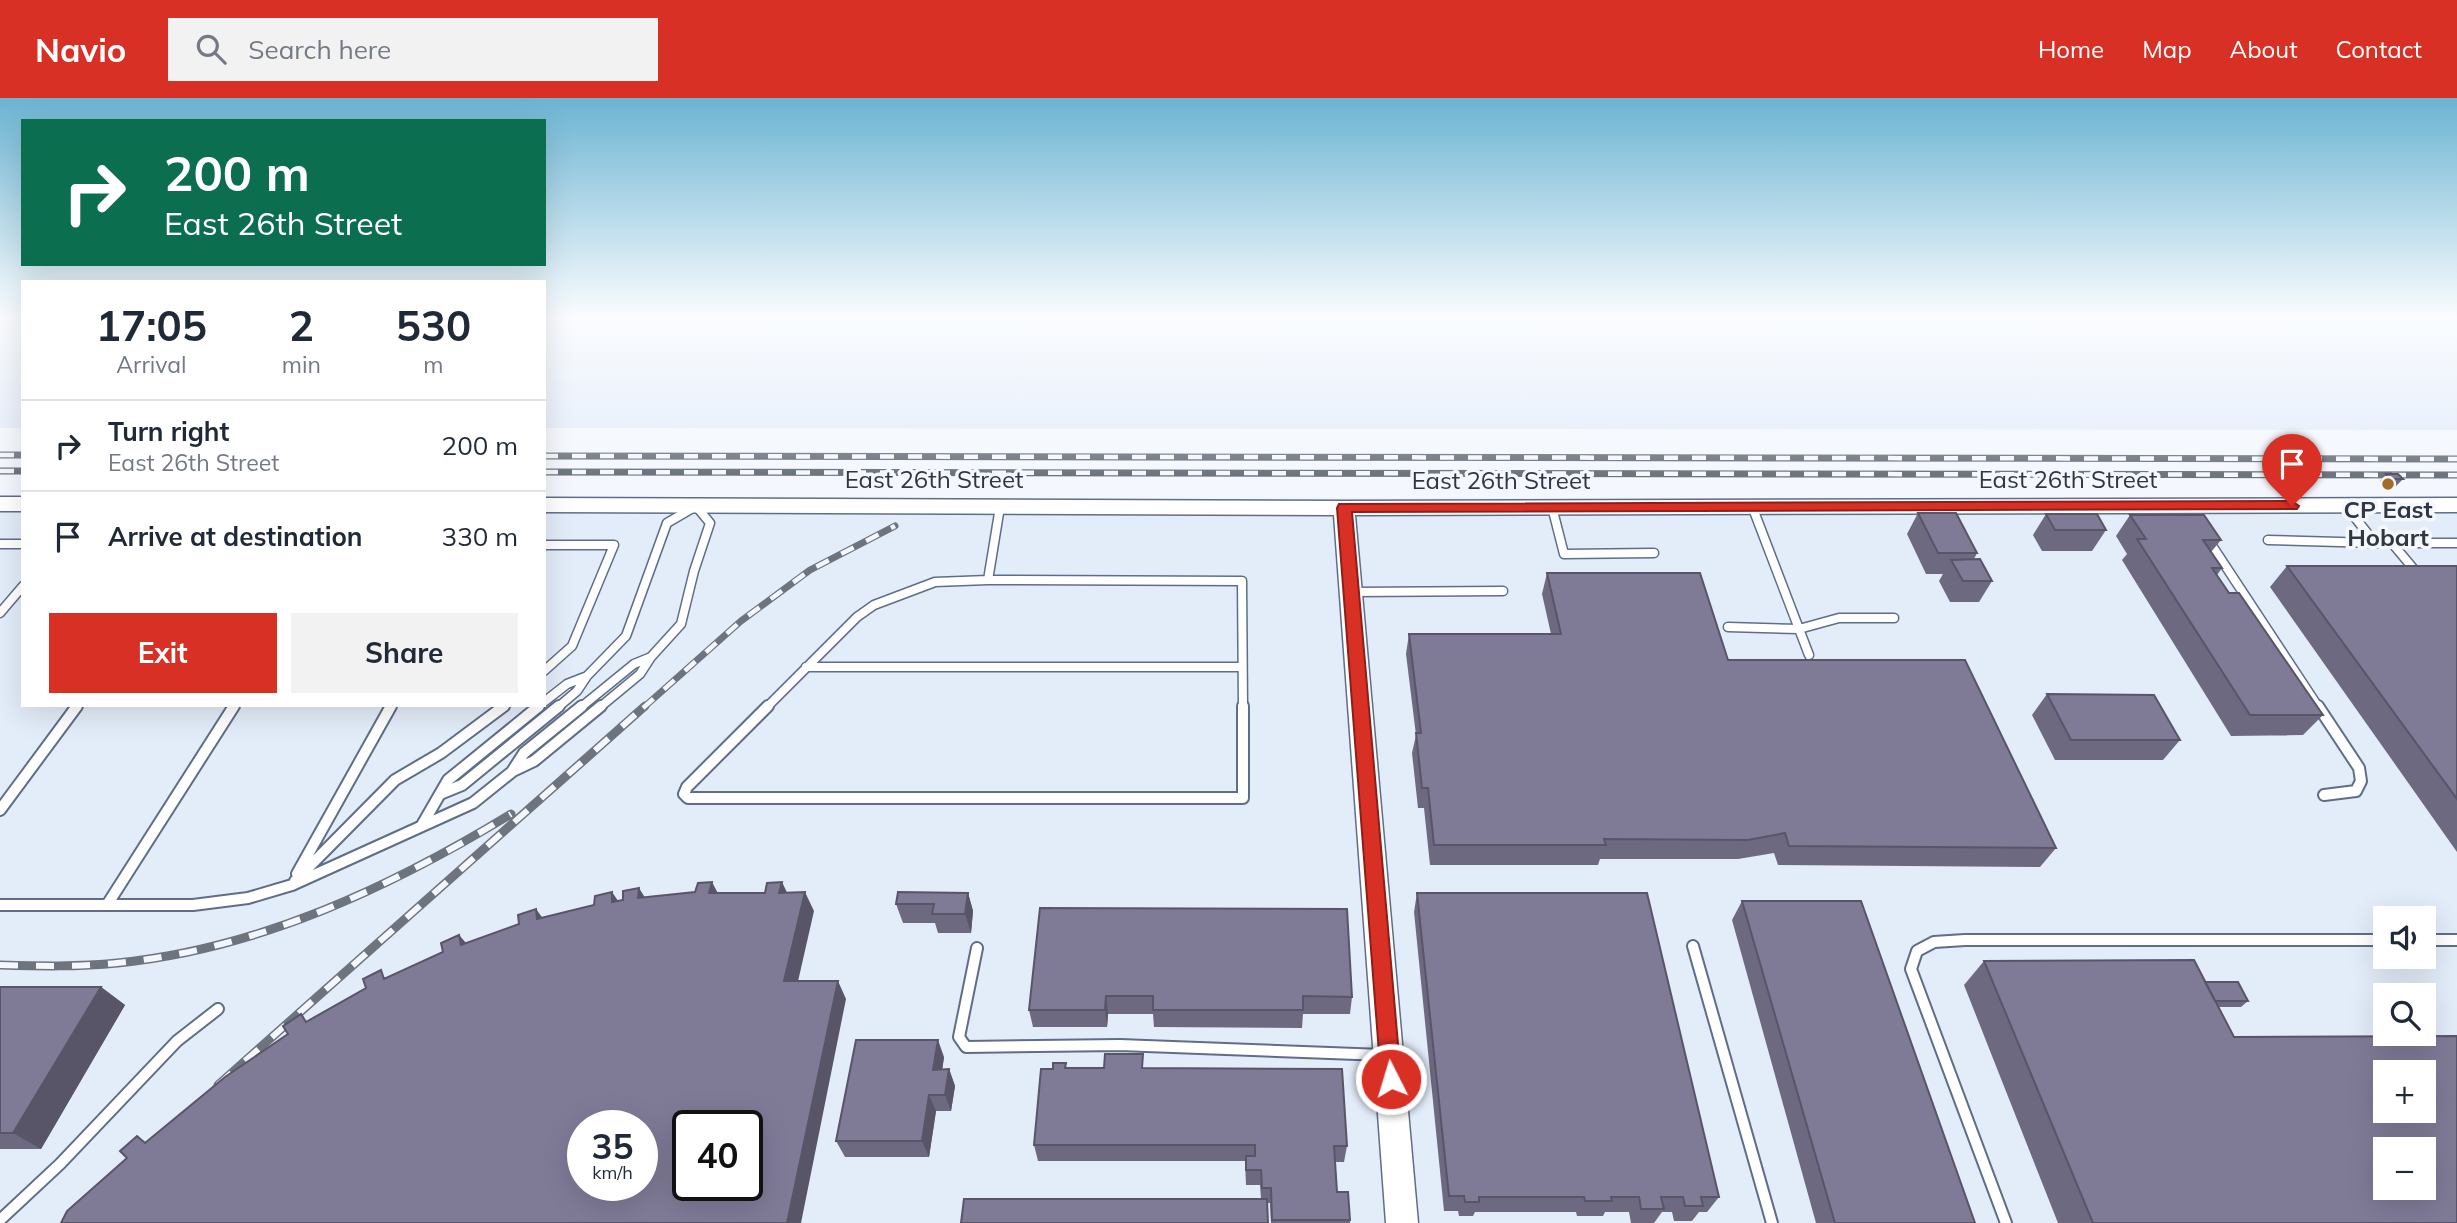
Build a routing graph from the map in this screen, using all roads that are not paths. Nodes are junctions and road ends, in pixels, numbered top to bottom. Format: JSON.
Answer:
{"nodes":[{"id":1,"x":0,"y":504,"type":"edge"},
{"id":2,"x":21,"y":504,"type":"edge"},
{"id":3,"x":546,"y":505,"type":"edge"},
{"id":4,"x":2457,"y":505,"type":"edge"},
{"id":5,"x":696,"y":506,"type":"junction"},
{"id":6,"x":1000,"y":506,"type":"junction"},
{"id":7,"x":1752,"y":506,"type":"junction"},
{"id":8,"x":2346,"y":506,"type":"junction"},
{"id":9,"x":1552,"y":507,"type":"junction"},
{"id":10,"x":1344,"y":508,"type":"junction"},
{"id":11,"x":2199,"y":528,"type":"edge"},
{"id":12,"x":2268,"y":541,"type":"dead end"},
{"id":13,"x":2392,"y":542,"type":"junction"},
{"id":14,"x":2375,"y":543,"type":"junction"},
{"id":15,"x":2457,"y":543,"type":"edge"},
{"id":16,"x":0,"y":544,"type":"edge"},
{"id":17,"x":21,"y":544,"type":"edge"},
{"id":18,"x":546,"y":545,"type":"edge"},
{"id":19,"x":1654,"y":553,"type":"dead end"},
{"id":20,"x":2425,"y":577,"type":"edge"},
{"id":21,"x":988,"y":580,"type":"junction"},
{"id":22,"x":21,"y":588,"type":"edge"},
{"id":23,"x":1503,"y":590,"type":"dead end"},
{"id":24,"x":1351,"y":592,"type":"junction"},
{"id":25,"x":0,"y":613,"type":"edge"},
{"id":26,"x":1894,"y":618,"type":"dead end"},
{"id":27,"x":1728,"y":627,"type":"dead end"},
{"id":28,"x":1799,"y":629,"type":"junction"},
{"id":29,"x":1809,"y":655,"type":"dead end"},
{"id":30,"x":651,"y":657,"type":"joint"},
{"id":31,"x":806,"y":667,"type":"junction"},
{"id":32,"x":1242,"y":667,"type":"junction"},
{"id":33,"x":546,"y":669,"type":"edge"},
{"id":34,"x":587,"y":676,"type":"junction"},
{"id":35,"x":546,"y":700,"type":"edge"},
{"id":36,"x":77,"y":707,"type":"edge"},
{"id":37,"x":233,"y":707,"type":"edge"},
{"id":38,"x":390,"y":707,"type":"edge"},
{"id":39,"x":502,"y":707,"type":"edge"},
{"id":40,"x":538,"y":707,"type":"edge"},
{"id":41,"x":440,"y":794,"type":"junction"},
{"id":42,"x":2324,"y":795,"type":"dead end"},
{"id":43,"x":0,"y":810,"type":"edge"},
{"id":44,"x":422,"y":825,"type":"junction"},
{"id":45,"x":292,"y":885,"type":"junction"},
{"id":46,"x":0,"y":905,"type":"edge"},
{"id":47,"x":107,"y":905,"type":"junction"},
{"id":48,"x":2373,"y":940,"type":"edge"},
{"id":49,"x":2436,"y":940,"type":"edge"},
{"id":50,"x":2457,"y":940,"type":"edge"},
{"id":51,"x":1693,"y":946,"type":"dead end"},
{"id":52,"x":977,"y":948,"type":"dead end"},
{"id":53,"x":218,"y":1009,"type":"dead end"},
{"id":54,"x":1389,"y":1055,"type":"junction"},
{"id":55,"x":0,"y":1220,"type":"edge"},
{"id":56,"x":1402,"y":1223,"type":"edge"},
{"id":57,"x":1772,"y":1223,"type":"edge"},
{"id":58,"x":2006,"y":1223,"type":"edge"}],
"edges":[{"from":1,"to":2,"type":"street"},
{"from":3,"to":5,"type":"street","name":"East 26th Street"},
{"from":4,"to":8,"type":"street","name":"East 26th Street"},
{"from":5,"to":6,"type":"street","name":"East 26th Street"},
{"from":5,"to":30,"type":"lane"},
{"from":5,"to":34,"type":"lane"},
{"from":6,"to":10,"type":"street","name":"East 26th Street"},
{"from":6,"to":21,"type":"lane"},
{"from":7,"to":8,"type":"street","name":"East 26th Street"},
{"from":7,"to":9,"type":"street","name":"East 26th Street"},
{"from":7,"to":28,"type":"lane"},
{"from":8,"to":14,"type":"lane"},
{"from":9,"to":10,"type":"street","name":"East 26th Street"},
{"from":9,"to":19,"type":"lane"},
{"from":10,"to":24,"type":"street"},
{"from":11,"to":42,"type":"lane"},
{"from":12,"to":14,"type":"lane"},
{"from":13,"to":14,"type":"lane"},
{"from":13,"to":15,"type":"lane"},
{"from":13,"to":20,"type":"lane"},
{"from":16,"to":17,"type":"lane"},
{"from":18,"to":33,"type":"lane"},
{"from":21,"to":31,"type":"lane"},
{"from":21,"to":32,"type":"lane"},
{"from":22,"to":25,"type":"lane"},
{"from":23,"to":24,"type":"lane"},
{"from":24,"to":54,"type":"street"},
{"from":26,"to":28,"type":"lane"},
{"from":27,"to":28,"type":"lane"},
{"from":28,"to":29,"type":"lane"},
{"from":30,"to":44,"type":"lane"},
{"from":31,"to":32,"type":"lane"},
{"from":31,"to":32,"type":"lane"},
{"from":34,"to":35,"type":"lane"},
{"from":34,"to":41,"type":"lane"},
{"from":36,"to":43,"type":"lane"},
{"from":37,"to":47,"type":"lane"},
{"from":38,"to":45,"type":"lane"},
{"from":39,"to":45,"type":"lane"},
{"from":40,"to":41,"type":"lane"},
{"from":41,"to":44,"type":"lane"},
{"from":44,"to":45,"type":"lane"},
{"from":45,"to":47,"type":"lane"},
{"from":46,"to":47,"type":"lane"},
{"from":48,"to":58,"type":"lane"},
{"from":49,"to":50,"type":"lane"},
{"from":51,"to":57,"type":"lane"},
{"from":52,"to":54,"type":"lane"},
{"from":53,"to":55,"type":"lane"},
{"from":54,"to":56,"type":"street"}]}
